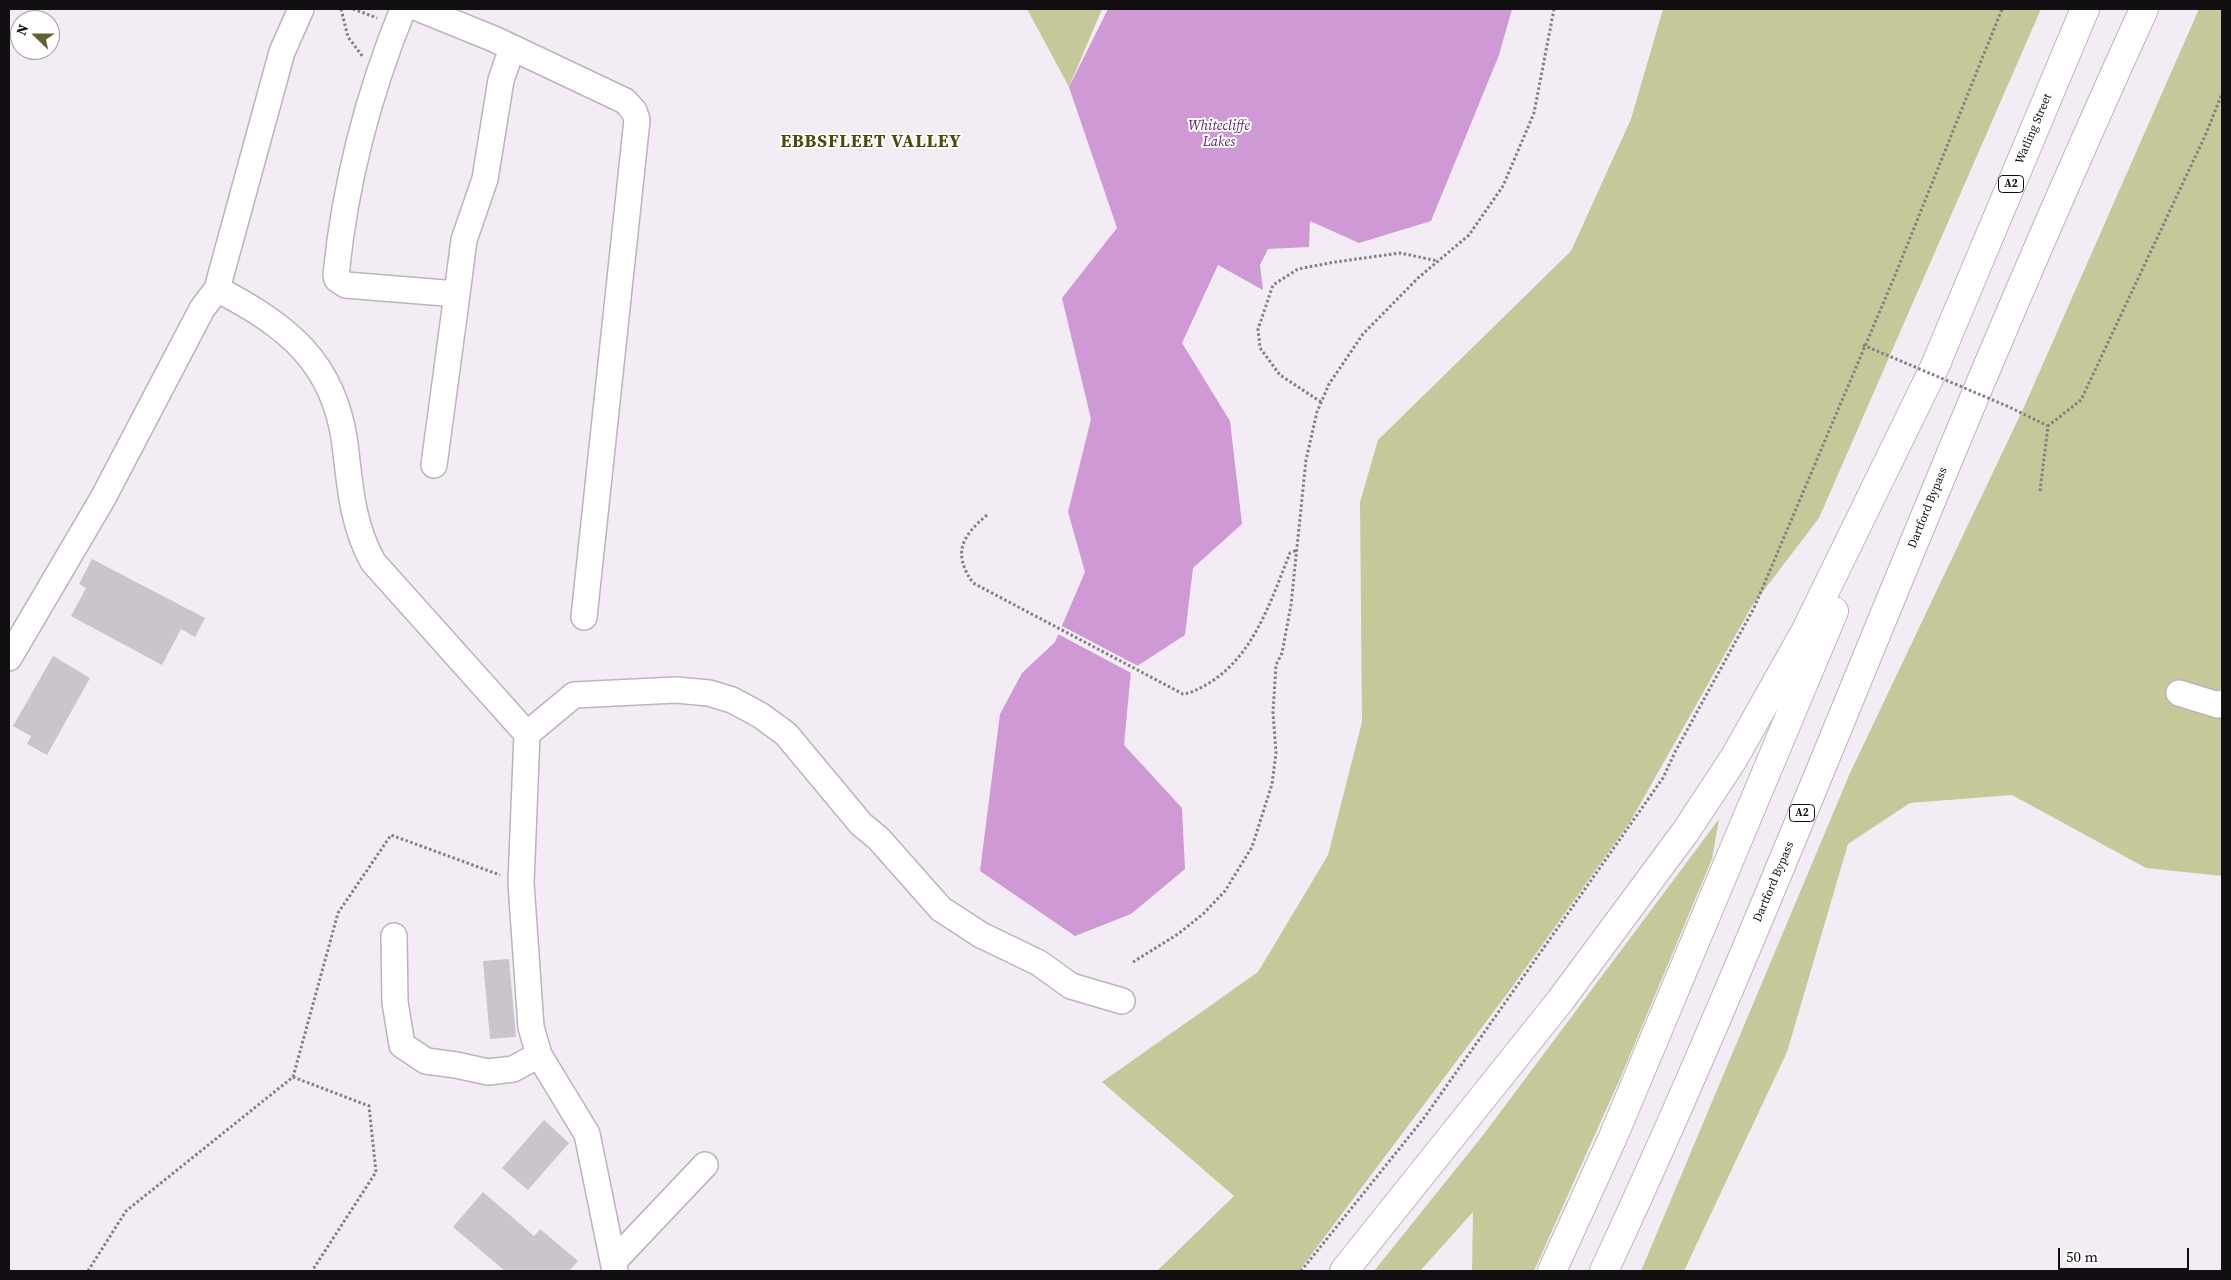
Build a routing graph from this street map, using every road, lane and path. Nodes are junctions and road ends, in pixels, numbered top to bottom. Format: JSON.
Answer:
{"nodes":[{"id":1,"x":301,"y":9,"type":"edge"},
{"id":2,"x":341,"y":9,"type":"edge"},
{"id":3,"x":354,"y":9,"type":"edge"},
{"id":4,"x":420,"y":9,"type":"edge"},
{"id":5,"x":1554,"y":9,"type":"edge"},
{"id":6,"x":2002,"y":9,"type":"edge"},
{"id":7,"x":2085,"y":9,"type":"edge"},
{"id":8,"x":2144,"y":9,"type":"edge"},
{"id":9,"x":399,"y":18,"type":"edge"},
{"id":10,"x":512,"y":48,"type":"junction"},
{"id":11,"x":382,"y":64,"type":"junction"},
{"id":12,"x":2222,"y":94,"type":"edge"},
{"id":13,"x":1438,"y":261,"type":"junction"},
{"id":14,"x":217,"y":289,"type":"junction"},
{"id":15,"x":457,"y":294,"type":"junction"},
{"id":16,"x":1863,"y":346,"type":"junction"},
{"id":17,"x":1934,"y":370,"type":"junction"},
{"id":18,"x":1321,"y":402,"type":"junction"},
{"id":19,"x":2048,"y":426,"type":"junction"},
{"id":20,"x":434,"y":465,"type":"dead end"},
{"id":21,"x":2040,"y":490,"type":"dead end"},
{"id":22,"x":987,"y":515,"type":"dead end"},
{"id":23,"x":1297,"y":550,"type":"junction"},
{"id":24,"x":584,"y":617,"type":"dead end"},
{"id":25,"x":9,"y":658,"type":"edge"},
{"id":26,"x":2179,"y":693,"type":"dead end"},
{"id":27,"x":2222,"y":703,"type":"edge"},
{"id":28,"x":527,"y":734,"type":"junction"},
{"id":29,"x":521,"y":883,"type":"junction"},
{"id":30,"x":394,"y":936,"type":"dead end"},
{"id":31,"x":1133,"y":962,"type":"dead end"},
{"id":32,"x":1122,"y":1001,"type":"dead end"},
{"id":33,"x":539,"y":1055,"type":"junction"},
{"id":34,"x":293,"y":1077,"type":"junction"},
{"id":35,"x":705,"y":1165,"type":"dead end"},
{"id":36,"x":615,"y":1266,"type":"edge"},
{"id":37,"x":88,"y":1271,"type":"edge"},
{"id":38,"x":312,"y":1271,"type":"edge"},
{"id":39,"x":1301,"y":1271,"type":"edge"},
{"id":40,"x":1344,"y":1271,"type":"edge"},
{"id":41,"x":1552,"y":1271,"type":"edge"},
{"id":42,"x":1604,"y":1271,"type":"edge"}],
"edges":[{"from":1,"to":14,"type":"street"},
{"from":2,"to":11,"type":"path"},
{"from":3,"to":9,"type":"path"},
{"from":4,"to":10,"type":"street"},
{"from":5,"to":13,"type":"path"},
{"from":6,"to":16,"type":"path"},
{"from":7,"to":17,"type":"highway","name":"Watling Street","number":"A2"},
{"from":8,"to":42,"type":"highway","name":"Dartford Bypass","number":"A2"},
{"from":9,"to":11,"type":"street"},
{"from":10,"to":15,"type":"street"},
{"from":10,"to":24,"type":"street"},
{"from":11,"to":15,"type":"street"},
{"from":12,"to":19,"type":"path"},
{"from":13,"to":18,"type":"path"},
{"from":13,"to":18,"type":"path"},
{"from":14,"to":25,"type":"street"},
{"from":14,"to":28,"type":"street"},
{"from":15,"to":20,"type":"street"},
{"from":16,"to":19,"type":"path","bridge":true},
{"from":16,"to":39,"type":"path"},
{"from":17,"to":40,"type":"highway","number":"A2"},
{"from":17,"to":41,"type":"highway","number":"A2"},
{"from":18,"to":23,"type":"path"},
{"from":19,"to":21,"type":"path"},
{"from":22,"to":23,"type":"path"},
{"from":23,"to":31,"type":"path"},
{"from":26,"to":27,"type":"street"},
{"from":28,"to":29,"type":"street"},
{"from":28,"to":32,"type":"street"},
{"from":29,"to":33,"type":"street"},
{"from":29,"to":34,"type":"path"},
{"from":30,"to":33,"type":"street"},
{"from":33,"to":36,"type":"street"},
{"from":34,"to":37,"type":"path"},
{"from":34,"to":38,"type":"path"},
{"from":35,"to":36,"type":"street"}]}
